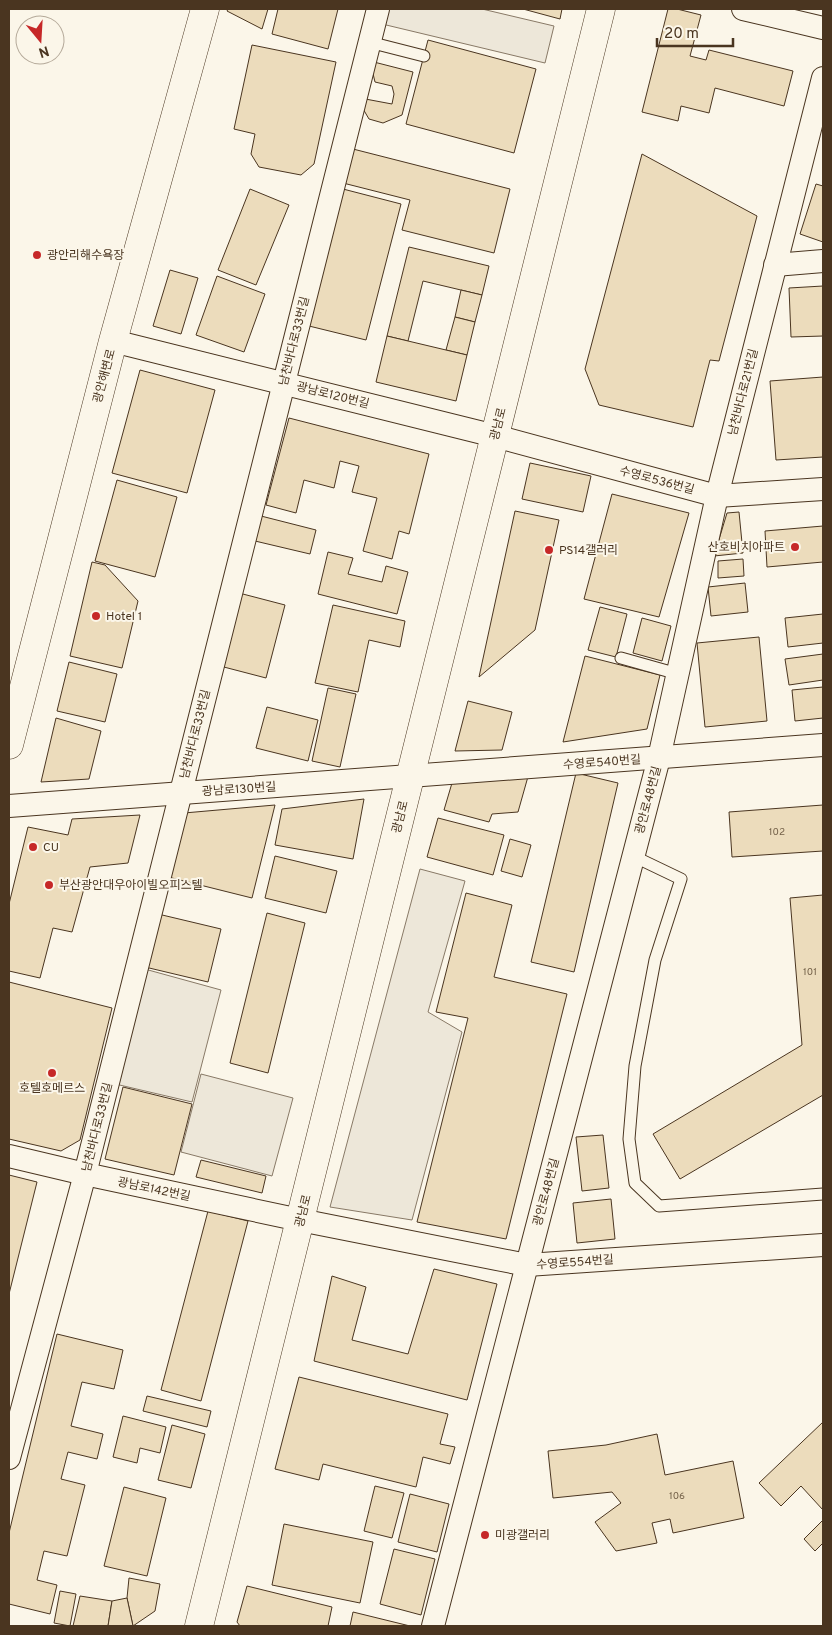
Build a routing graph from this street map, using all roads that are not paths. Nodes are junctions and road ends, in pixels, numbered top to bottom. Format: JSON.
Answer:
{"nodes":[{"id":1,"x":205,"y":9,"type":"edge"},
{"id":2,"x":378,"y":9,"type":"edge"},
{"id":3,"x":601,"y":9,"type":"edge"},
{"id":4,"x":743,"y":9,"type":"edge"},
{"id":5,"x":823,"y":28,"type":"edge"},
{"id":6,"x":369,"y":42,"type":"junction"},
{"id":7,"x":424,"y":56,"type":"dead end"},
{"id":8,"x":823,"y":78,"type":"edge"},
{"id":9,"x":819,"y":113,"type":"edge"},
{"id":10,"x":823,"y":261,"type":"edge"},
{"id":11,"x":775,"y":265,"type":"junction"},
{"id":12,"x":113,"y":341,"type":"junction"},
{"id":13,"x":284,"y":383,"type":"junction"},
{"id":14,"x":495,"y":436,"type":"junction"},
{"id":15,"x":823,"y":489,"type":"edge"},
{"id":16,"x":717,"y":496,"type":"junction"},
{"id":17,"x":621,"y":658,"type":"dead end"},
{"id":18,"x":678,"y":674,"type":"junction"},
{"id":19,"x":823,"y":744,"type":"edge"},
{"id":20,"x":9,"y":745,"type":"edge"},
{"id":21,"x":658,"y":758,"type":"junction"},
{"id":22,"x":410,"y":777,"type":"junction"},
{"id":23,"x":181,"y":792,"type":"junction"},
{"id":24,"x":9,"y":806,"type":"edge"},
{"id":25,"x":633,"y":856,"type":"junction"},
{"id":26,"x":9,"y":1156,"type":"edge"},
{"id":27,"x":85,"y":1174,"type":"junction"},
{"id":28,"x":823,"y":1194,"type":"edge"},
{"id":29,"x":300,"y":1220,"type":"junction"},
{"id":30,"x":823,"y":1245,"type":"edge"},
{"id":31,"x":527,"y":1265,"type":"junction"},
{"id":32,"x":9,"y":1458,"type":"edge"},
{"id":33,"x":199,"y":1626,"type":"edge"},
{"id":34,"x":433,"y":1626,"type":"edge"}],
"edges":[{"from":1,"to":12,"type":"main road","name":"광안해변로"},
{"from":2,"to":6,"type":"street","name":"남천바다로33번길"},
{"from":3,"to":14,"type":"main road","name":"광남로"},
{"from":4,"to":5,"type":"street"},
{"from":6,"to":7,"type":"lane"},
{"from":6,"to":13,"type":"street","name":"남천바다로33번길"},
{"from":8,"to":9,"type":"street","name":"남천바다로21번길"},
{"from":9,"to":11,"type":"street","name":"남천바다로21번길"},
{"from":10,"to":11,"type":"street"},
{"from":11,"to":16,"type":"street","name":"남천바다로21번길"},
{"from":12,"to":13,"type":"street","name":"광남로120번길"},
{"from":12,"to":20,"type":"main road","name":"광안해변로"},
{"from":13,"to":14,"type":"street","name":"광남로120번길"},
{"from":13,"to":23,"type":"street","name":"남천바다로33번길"},
{"from":14,"to":16,"type":"street","name":"수영로536번길"},
{"from":14,"to":22,"type":"main road","name":"광남로"},
{"from":15,"to":16,"type":"street","name":"수영로536번길"},
{"from":16,"to":18,"type":"street","name":"남천바다로21번길"},
{"from":17,"to":18,"type":"lane"},
{"from":18,"to":21,"type":"street","name":"남천바다로21번길"},
{"from":19,"to":21,"type":"street","name":"수영로540번길"},
{"from":21,"to":22,"type":"street","name":"수영로540번길"},
{"from":21,"to":25,"type":"street","name":"광안로48번길"},
{"from":22,"to":23,"type":"street","name":"광남로130번길"},
{"from":22,"to":29,"type":"main road","name":"광남로"},
{"from":23,"to":24,"type":"street","name":"광남로130번길"},
{"from":23,"to":27,"type":"street","name":"남천바다로33번길"},
{"from":25,"to":28,"type":"lane"},
{"from":25,"to":31,"type":"street","name":"광안로48번길"},
{"from":26,"to":27,"type":"street","name":"광남로142번길"},
{"from":27,"to":29,"type":"street","name":"광남로142번길"},
{"from":27,"to":32,"type":"street","name":"남천바다로33번길"},
{"from":29,"to":31,"type":"street","name":"수영로554번길"},
{"from":29,"to":33,"type":"main road","name":"광남로"},
{"from":30,"to":31,"type":"street","name":"수영로554번길"},
{"from":31,"to":34,"type":"street","name":"광안로48번길"}]}
